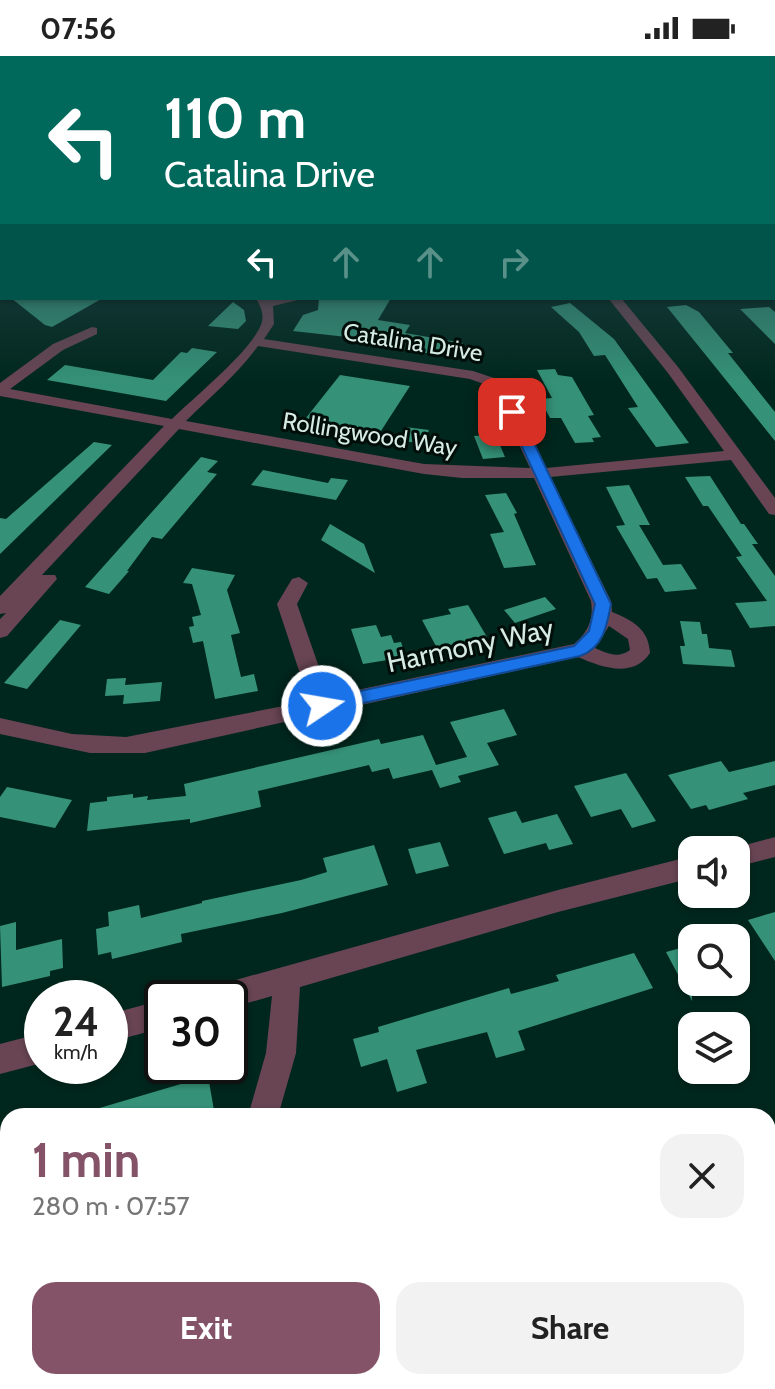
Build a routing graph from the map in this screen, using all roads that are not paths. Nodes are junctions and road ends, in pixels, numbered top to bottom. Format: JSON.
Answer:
{"nodes":[{"id":1,"x":616,"y":300,"type":"edge"},
{"id":2,"x":264,"y":301,"type":"edge"},
{"id":3,"x":92,"y":331,"type":"dead end"},
{"id":4,"x":257,"y":342,"type":"junction"},
{"id":5,"x":0,"y":391,"type":"edge"},
{"id":6,"x":183,"y":425,"type":"junction"},
{"id":7,"x":736,"y":455,"type":"junction"},
{"id":8,"x":540,"y":471,"type":"junction"},
{"id":9,"x":775,"y":510,"type":"edge"},
{"id":10,"x":299,"y":583,"type":"dead end"},
{"id":11,"x":0,"y":608,"type":"edge"},
{"id":12,"x":602,"y":615,"type":"junction"},
{"id":13,"x":0,"y":631,"type":"edge"},
{"id":14,"x":580,"y":650,"type":"junction"},
{"id":15,"x":322,"y":706,"type":"junction"},
{"id":16,"x":0,"y":726,"type":"edge"},
{"id":17,"x":775,"y":847,"type":"edge"},
{"id":18,"x":750,"y":853,"type":"edge"},
{"id":19,"x":678,"y":871,"type":"edge"},
{"id":20,"x":287,"y":978,"type":"junction"},
{"id":21,"x":248,"y":989,"type":"edge"},
{"id":22,"x":24,"y":1053,"type":"edge"},
{"id":23,"x":0,"y":1059,"type":"edge"},
{"id":24,"x":265,"y":1108,"type":"edge"}],
"edges":[{"from":1,"to":7,"type":"street"},
{"from":2,"to":4,"type":"street"},
{"from":3,"to":5,"type":"street"},
{"from":4,"to":6,"type":"street"},
{"from":4,"to":8,"type":"street","name":"Catalina Drive"},
{"from":5,"to":6,"type":"street","name":"Rollingwood Way"},
{"from":6,"to":8,"type":"street","name":"Rollingwood Way"},
{"from":6,"to":11,"type":"street"},
{"from":6,"to":13,"type":"street"},
{"from":7,"to":8,"type":"street","name":"Rollingwood Way"},
{"from":7,"to":9,"type":"street"},
{"from":8,"to":12,"type":"street","name":"Catalina Drive"},
{"from":10,"to":15,"type":"street"},
{"from":12,"to":14,"type":"street","name":"Harmony Way"},
{"from":12,"to":14,"type":"street"},
{"from":14,"to":15,"type":"street","name":"Harmony Way"},
{"from":15,"to":16,"type":"street","name":"Harmony Way"},
{"from":17,"to":18,"type":"street"},
{"from":19,"to":20,"type":"street"},
{"from":20,"to":21,"type":"street"},
{"from":20,"to":24,"type":"street"},
{"from":22,"to":23,"type":"street"}]}
